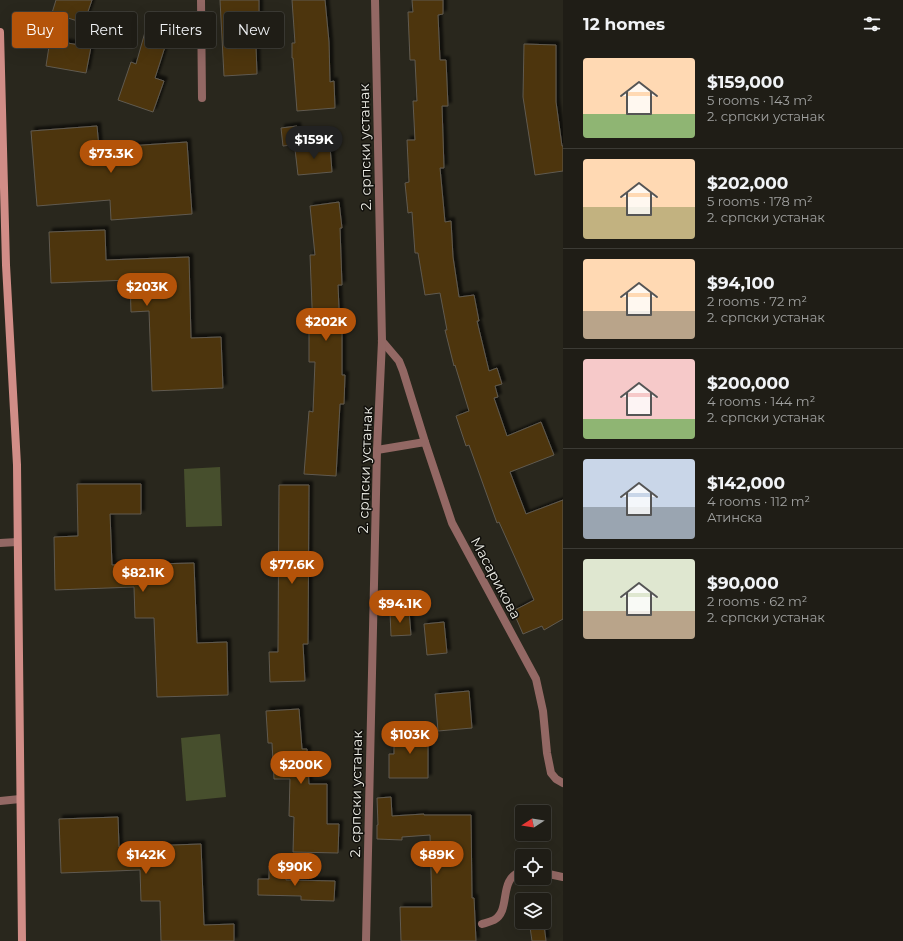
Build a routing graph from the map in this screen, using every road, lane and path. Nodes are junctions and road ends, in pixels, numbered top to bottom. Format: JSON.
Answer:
{"nodes":[{"id":1,"x":201,"y":0,"type":"edge"},
{"id":2,"x":375,"y":0,"type":"edge"},
{"id":3,"x":0,"y":32,"type":"edge"},
{"id":4,"x":202,"y":98,"type":"dead end"},
{"id":5,"x":3,"y":265,"type":"edge"},
{"id":6,"x":382,"y":341,"type":"junction"},
{"id":7,"x":425,"y":442,"type":"junction"},
{"id":8,"x":377,"y":450,"type":"junction"},
{"id":9,"x":17,"y":542,"type":"junction"},
{"id":10,"x":0,"y":543,"type":"edge"},
{"id":11,"x":563,"y":783,"type":"edge"},
{"id":12,"x":20,"y":799,"type":"junction"},
{"id":13,"x":0,"y":800,"type":"edge"},
{"id":14,"x":515,"y":874,"type":"edge"},
{"id":15,"x":551,"y":874,"type":"edge"},
{"id":16,"x":563,"y":877,"type":"edge"},
{"id":17,"x":482,"y":924,"type":"dead end"},
{"id":18,"x":22,"y":941,"type":"edge"},
{"id":19,"x":366,"y":941,"type":"edge"}],
"edges":[{"from":1,"to":4,"type":"street"},
{"from":2,"to":6,"type":"street","name":"2. српски устанак"},
{"from":3,"to":5,"type":"street"},
{"from":5,"to":9,"type":"street"},
{"from":6,"to":7,"type":"street","name":"Масарикова"},
{"from":6,"to":8,"type":"street","name":"2. српски устанак"},
{"from":7,"to":8,"type":"street"},
{"from":7,"to":11,"type":"street","name":"Масарикова"},
{"from":8,"to":19,"type":"street","name":"2. српски устанак"},
{"from":9,"to":10,"type":"street"},
{"from":9,"to":12,"type":"street"},
{"from":12,"to":13,"type":"street"},
{"from":12,"to":18,"type":"street"},
{"from":14,"to":17,"type":"street"},
{"from":15,"to":16,"type":"street"}]}
